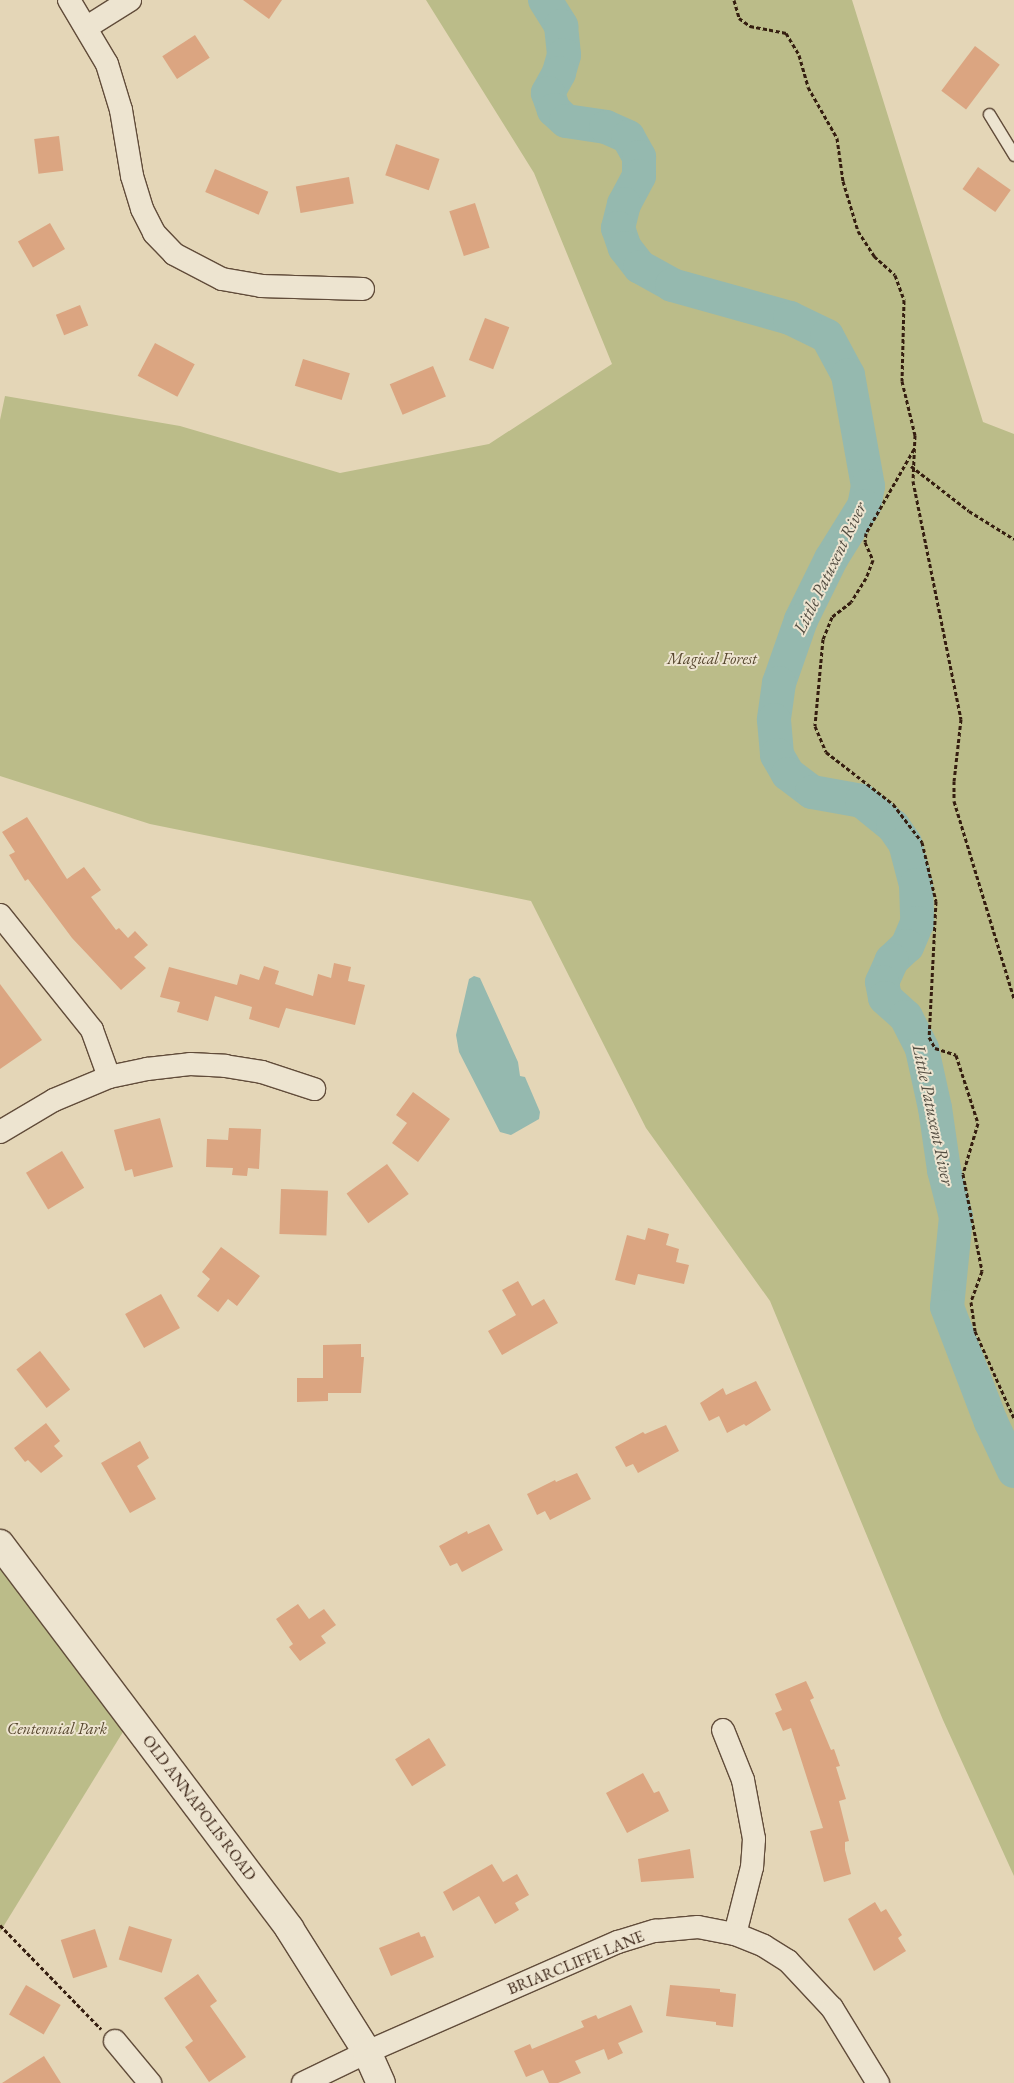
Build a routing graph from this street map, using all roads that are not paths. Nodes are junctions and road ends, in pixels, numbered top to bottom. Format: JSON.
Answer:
{"nodes":[{"id":1,"x":69,"y":0,"type":"edge"},
{"id":2,"x":130,"y":0,"type":"edge"},
{"id":3,"x":87,"y":27,"type":"junction"},
{"id":4,"x":989,"y":114,"type":"dead end"},
{"id":5,"x":1014,"y":155,"type":"edge"},
{"id":6,"x":363,"y":289,"type":"dead end"},
{"id":7,"x":0,"y":915,"type":"edge"},
{"id":8,"x":109,"y":1077,"type":"junction"},
{"id":9,"x":314,"y":1089,"type":"dead end"},
{"id":10,"x":0,"y":1132,"type":"edge"},
{"id":11,"x":0,"y":1544,"type":"edge"},
{"id":12,"x":722,"y":1730,"type":"dead end"},
{"id":13,"x":736,"y":1934,"type":"junction"},
{"id":14,"x":115,"y":2041,"type":"road end"},
{"id":15,"x":366,"y":2052,"type":"junction"},
{"id":16,"x":150,"y":2083,"type":"edge"},
{"id":17,"x":303,"y":2083,"type":"edge"},
{"id":18,"x":381,"y":2083,"type":"edge"},
{"id":19,"x":878,"y":2083,"type":"edge"}],
"edges":[{"from":1,"to":3,"type":"street"},
{"from":2,"to":3,"type":"street"},
{"from":3,"to":6,"type":"street"},
{"from":4,"to":5,"type":"lane"},
{"from":7,"to":8,"type":"street"},
{"from":8,"to":9,"type":"street"},
{"from":8,"to":10,"type":"street"},
{"from":11,"to":15,"type":"street","name":"OLD ANNAPOLIS ROAD"},
{"from":12,"to":13,"type":"street"},
{"from":13,"to":15,"type":"street","name":"BRIARCLIFFE LANE"},
{"from":13,"to":19,"type":"street","name":"BRIARCLIFFE LANE"},
{"from":14,"to":16,"type":"street"},
{"from":15,"to":17,"type":"street","name":"BRIARCLIFFE LANE"},
{"from":15,"to":18,"type":"street","name":"OLD ANNAPOLIS ROAD"}]}
